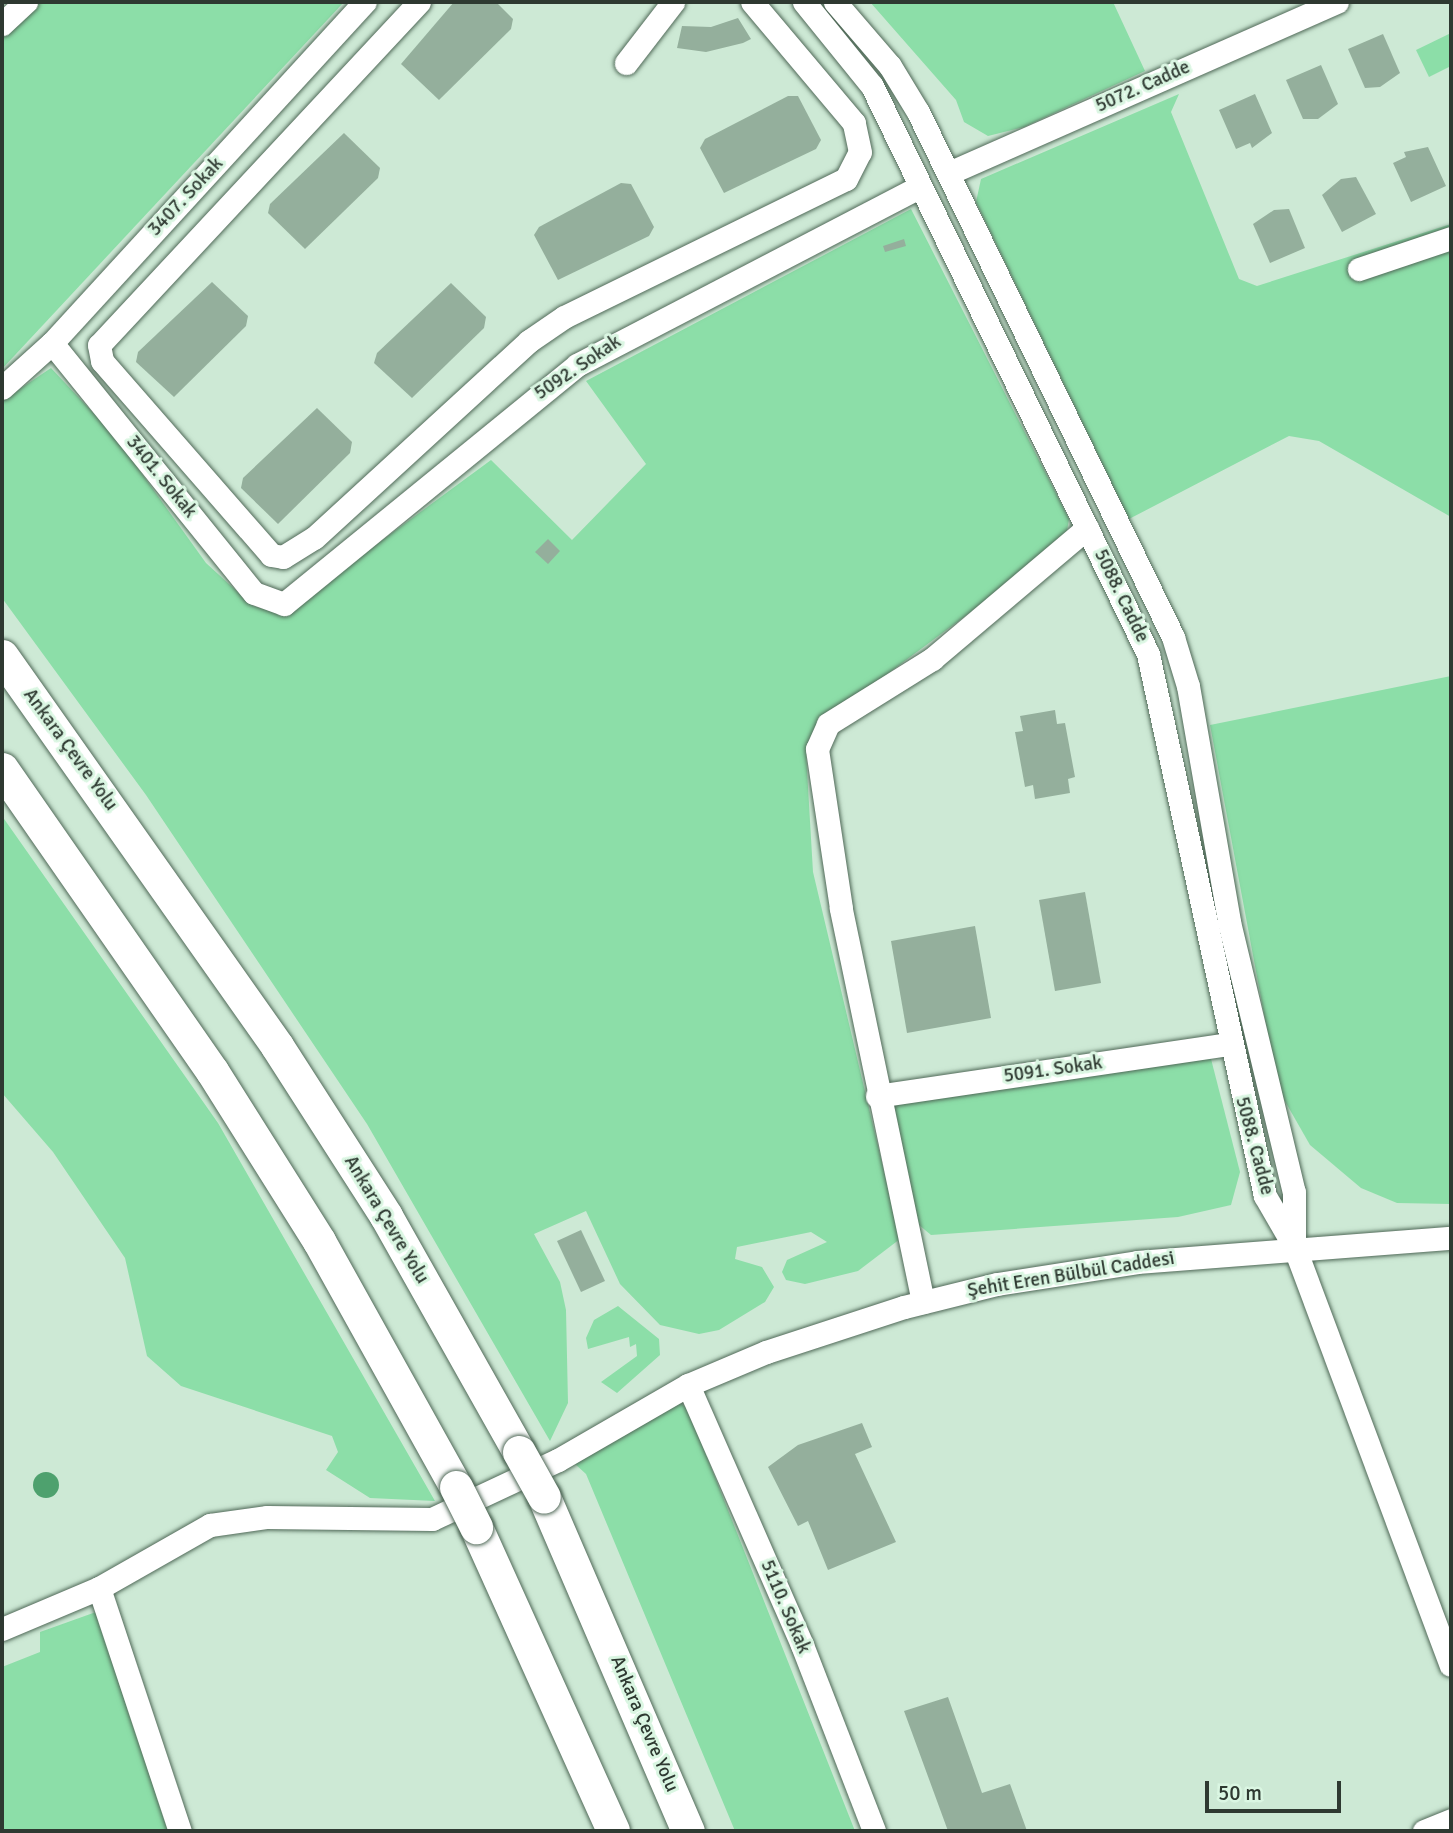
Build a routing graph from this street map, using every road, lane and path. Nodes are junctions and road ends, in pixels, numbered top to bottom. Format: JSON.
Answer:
{"nodes":[{"id":1,"x":26,"y":2,"type":"edge"},
{"id":2,"x":365,"y":2,"type":"edge"},
{"id":3,"x":419,"y":2,"type":"edge"},
{"id":4,"x":673,"y":2,"type":"edge"},
{"id":5,"x":752,"y":2,"type":"edge"},
{"id":6,"x":804,"y":2,"type":"edge"},
{"id":7,"x":835,"y":2,"type":"edge"},
{"id":8,"x":1337,"y":2,"type":"edge"},
{"id":9,"x":2,"y":24,"type":"edge"},
{"id":10,"x":626,"y":64,"type":"dead end"},
{"id":11,"x":949,"y":173,"type":"junction"},
{"id":12,"x":919,"y":187,"type":"junction"},
{"id":13,"x":1451,"y":238,"type":"edge"},
{"id":14,"x":1359,"y":269,"type":"dead end"},
{"id":15,"x":52,"y":343,"type":"junction"},
{"id":16,"x":2,"y":388,"type":"edge"},
{"id":17,"x":1087,"y":528,"type":"junction"},
{"id":18,"x":275,"y":604,"type":"joint"},
{"id":19,"x":2,"y":656,"type":"edge"},
{"id":20,"x":2,"y":769,"type":"edge"},
{"id":21,"x":1228,"y":1044,"type":"junction"},
{"id":22,"x":877,"y":1096,"type":"junction"},
{"id":23,"x":1451,"y":1238,"type":"edge"},
{"id":24,"x":1294,"y":1246,"type":"junction"},
{"id":25,"x":923,"y":1302,"type":"junction"},
{"id":26,"x":688,"y":1385,"type":"junction"},
{"id":27,"x":99,"y":1588,"type":"junction"},
{"id":28,"x":2,"y":1629,"type":"edge"},
{"id":29,"x":1451,"y":1665,"type":"edge"},
{"id":30,"x":1451,"y":1821,"type":"edge"},
{"id":31,"x":180,"y":1831,"type":"edge"},
{"id":32,"x":613,"y":1831,"type":"edge"},
{"id":33,"x":688,"y":1831,"type":"edge"},
{"id":34,"x":874,"y":1831,"type":"edge"},
{"id":35,"x":1424,"y":1831,"type":"edge"}],
"edges":[{"from":1,"to":9,"type":"street"},
{"from":2,"to":15,"type":"street","name":"3407. Sokak"},
{"from":3,"to":5,"type":"street"},
{"from":4,"to":10,"type":"street"},
{"from":6,"to":12,"type":"street","name":"5088. Cadde"},
{"from":7,"to":11,"type":"street","name":"5088. Cadde"},
{"from":8,"to":11,"type":"street","name":"5072. Cadde"},
{"from":11,"to":24,"type":"street","name":"5088. Cadde"},
{"from":12,"to":17,"type":"street","name":"5088. Cadde"},
{"from":12,"to":18,"type":"street","name":"5092. Sokak"},
{"from":13,"to":14,"type":"street"},
{"from":15,"to":16,"type":"street","name":"3407. Sokak"},
{"from":15,"to":18,"type":"street","name":"3401. Sokak"},
{"from":17,"to":21,"type":"street","name":"5088. Cadde"},
{"from":17,"to":22,"type":"street"},
{"from":19,"to":33,"type":"highway","name":"Ankara Çevre Yolu","bridge":true},
{"from":20,"to":32,"type":"highway","bridge":true},
{"from":21,"to":22,"type":"street","name":"5091. Sokak"},
{"from":21,"to":24,"type":"street","name":"5088. Cadde"},
{"from":22,"to":25,"type":"street"},
{"from":23,"to":24,"type":"street","name":"Şehit Eren Bülbül Caddesi"},
{"from":24,"to":25,"type":"street","name":"Şehit Eren Bülbül Caddesi"},
{"from":24,"to":29,"type":"street","name":"5088. Cadde"},
{"from":25,"to":26,"type":"street","name":"Şehit Eren Bülbül Caddesi"},
{"from":26,"to":27,"type":"street","name":"Şehit Eren Bülbül Caddesi"},
{"from":26,"to":34,"type":"street","name":"5110. Sokak"},
{"from":27,"to":28,"type":"street","name":"Şehit Eren Bülbül Caddesi"},
{"from":27,"to":31,"type":"street"},
{"from":30,"to":35,"type":"street"}]}
